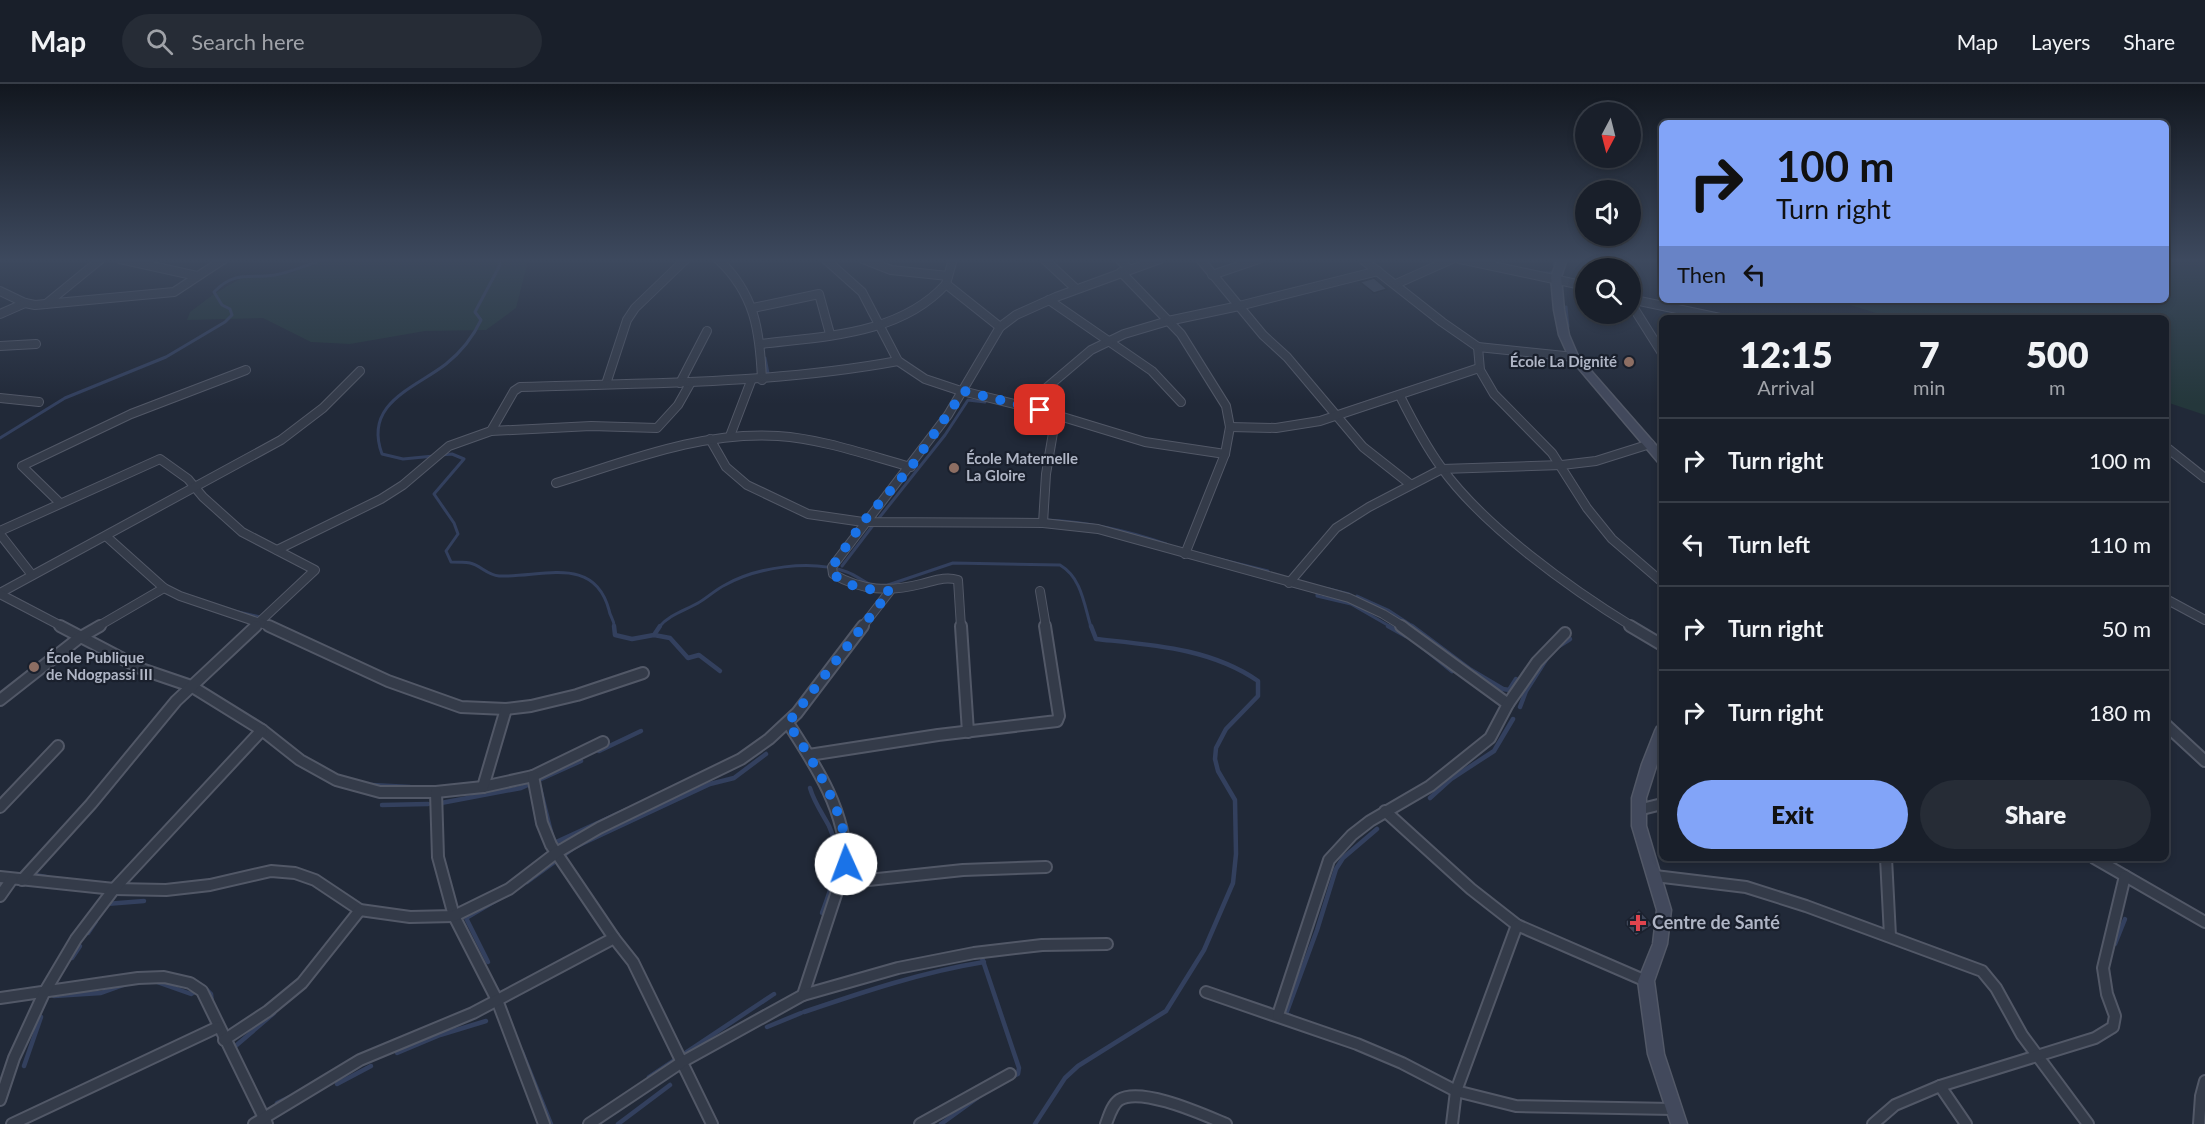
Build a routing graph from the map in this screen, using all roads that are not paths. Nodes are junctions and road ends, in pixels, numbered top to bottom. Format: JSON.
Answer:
{"nodes":[{"id":1,"x":15,"y":308,"type":"edge"},
{"id":2,"x":635,"y":308,"type":"edge"},
{"id":3,"x":753,"y":308,"type":"edge"},
{"id":4,"x":823,"y":308,"type":"edge"},
{"id":5,"x":869,"y":308,"type":"edge"},
{"id":6,"x":921,"y":308,"type":"edge"},
{"id":7,"x":978,"y":308,"type":"edge"},
{"id":8,"x":1033,"y":308,"type":"edge"},
{"id":9,"x":1061,"y":308,"type":"edge"},
{"id":10,"x":1157,"y":308,"type":"edge"},
{"id":11,"x":1232,"y":308,"type":"edge"},
{"id":12,"x":1240,"y":308,"type":"edge"},
{"id":13,"x":1424,"y":308,"type":"edge"},
{"id":14,"x":1560,"y":308,"type":"edge"},
{"id":15,"x":1665,"y":308,"type":"edge"},
{"id":16,"x":0,"y":314,"type":"edge"},
{"id":17,"x":1704,"y":315,"type":"edge"},
{"id":18,"x":1168,"y":321,"type":"junction"},
{"id":19,"x":1641,"y":321,"type":"edge"},
{"id":20,"x":879,"y":324,"type":"junction"},
{"id":21,"x":1000,"y":327,"type":"junction"},
{"id":22,"x":707,"y":331,"type":"dead end"},
{"id":23,"x":830,"y":334,"type":"junction"},
{"id":24,"x":1110,"y":339,"type":"junction"},
{"id":25,"x":36,"y":344,"type":"dead end"},
{"id":26,"x":761,"y":344,"type":"junction"},
{"id":27,"x":0,"y":346,"type":"edge"},
{"id":28,"x":1478,"y":347,"type":"junction"},
{"id":29,"x":1659,"y":348,"type":"edge"},
{"id":30,"x":1574,"y":357,"type":"junction"},
{"id":31,"x":898,"y":361,"type":"junction"},
{"id":32,"x":1479,"y":368,"type":"junction"},
{"id":33,"x":246,"y":370,"type":"dead end"},
{"id":34,"x":360,"y":371,"type":"dead end"},
{"id":35,"x":762,"y":380,"type":"junction"},
{"id":36,"x":751,"y":381,"type":"junction"},
{"id":37,"x":680,"y":382,"type":"junction"},
{"id":38,"x":690,"y":382,"type":"junction"},
{"id":39,"x":606,"y":384,"type":"junction"},
{"id":40,"x":964,"y":391,"type":"junction"},
{"id":41,"x":1400,"y":396,"type":"junction"},
{"id":42,"x":0,"y":398,"type":"edge"},
{"id":43,"x":39,"y":402,"type":"dead end"},
{"id":44,"x":1181,"y":402,"type":"dead end"},
{"id":45,"x":1024,"y":406,"type":"junction"},
{"id":46,"x":1056,"y":415,"type":"junction"},
{"id":47,"x":1335,"y":416,"type":"junction"},
{"id":48,"x":1230,"y":427,"type":"junction"},
{"id":49,"x":491,"y":431,"type":"junction"},
{"id":50,"x":730,"y":436,"type":"junction"},
{"id":51,"x":710,"y":439,"type":"junction"},
{"id":52,"x":1650,"y":444,"type":"junction"},
{"id":53,"x":2169,"y":449,"type":"edge"},
{"id":54,"x":1225,"y":454,"type":"junction"},
{"id":55,"x":1659,"y":455,"type":"edge"},
{"id":56,"x":1562,"y":465,"type":"junction"},
{"id":57,"x":911,"y":467,"type":"junction"},
{"id":58,"x":1442,"y":469,"type":"junction"},
{"id":59,"x":2205,"y":478,"type":"edge"},
{"id":60,"x":556,"y":483,"type":"dead end"},
{"id":61,"x":1410,"y":484,"type":"junction"},
{"id":62,"x":196,"y":488,"type":"junction"},
{"id":63,"x":60,"y":503,"type":"junction"},
{"id":64,"x":863,"y":522,"type":"junction"},
{"id":65,"x":1043,"y":523,"type":"junction"},
{"id":66,"x":0,"y":533,"type":"edge"},
{"id":67,"x":107,"y":537,"type":"junction"},
{"id":68,"x":277,"y":550,"type":"junction"},
{"id":69,"x":1185,"y":554,"type":"junction"},
{"id":70,"x":32,"y":575,"type":"junction"},
{"id":71,"x":1659,"y":579,"type":"edge"},
{"id":72,"x":1289,"y":583,"type":"junction"},
{"id":73,"x":164,"y":588,"type":"junction"},
{"id":74,"x":890,"y":591,"type":"junction"},
{"id":75,"x":1040,"y":591,"type":"dead end"},
{"id":76,"x":0,"y":593,"type":"edge"},
{"id":77,"x":2169,"y":601,"type":"edge"},
{"id":78,"x":2205,"y":620,"type":"edge"},
{"id":79,"x":259,"y":621,"type":"junction"},
{"id":80,"x":1565,"y":633,"type":"dead end"},
{"id":81,"x":79,"y":638,"type":"junction"},
{"id":82,"x":1659,"y":643,"type":"edge"},
{"id":83,"x":643,"y":673,"type":"dead end"},
{"id":84,"x":191,"y":686,"type":"junction"},
{"id":85,"x":0,"y":700,"type":"edge"},
{"id":86,"x":1508,"y":704,"type":"junction"},
{"id":87,"x":506,"y":709,"type":"junction"},
{"id":88,"x":788,"y":723,"type":"junction"},
{"id":89,"x":2169,"y":728,"type":"edge"},
{"id":90,"x":262,"y":730,"type":"junction"},
{"id":91,"x":968,"y":732,"type":"junction"},
{"id":92,"x":1659,"y":738,"type":"edge"},
{"id":93,"x":603,"y":742,"type":"dead end"},
{"id":94,"x":58,"y":746,"type":"dead end"},
{"id":95,"x":809,"y":755,"type":"junction"},
{"id":96,"x":2205,"y":761,"type":"edge"},
{"id":97,"x":533,"y":777,"type":"junction"},
{"id":98,"x":483,"y":787,"type":"junction"},
{"id":99,"x":436,"y":792,"type":"junction"},
{"id":100,"x":1659,"y":805,"type":"edge"},
{"id":101,"x":0,"y":807,"type":"edge"},
{"id":102,"x":1638,"y":810,"type":"junction"},
{"id":103,"x":1385,"y":811,"type":"junction"},
{"id":104,"x":556,"y":854,"type":"junction"},
{"id":105,"x":1886,"y":861,"type":"edge"},
{"id":106,"x":2099,"y":861,"type":"edge"},
{"id":107,"x":1046,"y":867,"type":"dead end"},
{"id":108,"x":1655,"y":876,"type":"junction"},
{"id":109,"x":2126,"y":876,"type":"junction"},
{"id":110,"x":0,"y":877,"type":"edge"},
{"id":111,"x":17,"y":880,"type":"junction"},
{"id":112,"x":840,"y":883,"type":"junction"},
{"id":113,"x":114,"y":889,"type":"junction"},
{"id":114,"x":0,"y":896,"type":"edge"},
{"id":115,"x":360,"y":910,"type":"junction"},
{"id":116,"x":454,"y":916,"type":"junction"},
{"id":117,"x":2205,"y":922,"type":"edge"},
{"id":118,"x":1517,"y":925,"type":"junction"},
{"id":119,"x":1890,"y":936,"type":"junction"},
{"id":120,"x":614,"y":938,"type":"junction"},
{"id":121,"x":1107,"y":944,"type":"dead end"},
{"id":122,"x":1646,"y":981,"type":"junction"},
{"id":123,"x":1206,"y":992,"type":"dead end"},
{"id":124,"x":44,"y":993,"type":"junction"},
{"id":125,"x":803,"y":995,"type":"junction"},
{"id":126,"x":0,"y":998,"type":"edge"},
{"id":127,"x":497,"y":1000,"type":"junction"},
{"id":128,"x":1278,"y":1015,"type":"junction"},
{"id":129,"x":218,"y":1027,"type":"junction"},
{"id":130,"x":224,"y":1040,"type":"junction"},
{"id":131,"x":2036,"y":1057,"type":"junction"},
{"id":132,"x":682,"y":1062,"type":"junction"},
{"id":133,"x":1011,"y":1074,"type":"dead end"},
{"id":134,"x":2205,"y":1081,"type":"edge"},
{"id":135,"x":1940,"y":1086,"type":"junction"},
{"id":136,"x":1456,"y":1090,"type":"junction"},
{"id":137,"x":0,"y":1100,"type":"edge"},
{"id":138,"x":1673,"y":1109,"type":"junction"},
{"id":139,"x":262,"y":1122,"type":"edge"},
{"id":140,"x":12,"y":1124,"type":"edge"},
{"id":141,"x":544,"y":1124,"type":"edge"},
{"id":142,"x":589,"y":1124,"type":"edge"},
{"id":143,"x":712,"y":1124,"type":"edge"},
{"id":144,"x":920,"y":1124,"type":"edge"},
{"id":145,"x":1106,"y":1124,"type":"edge"},
{"id":146,"x":1227,"y":1124,"type":"edge"},
{"id":147,"x":1452,"y":1124,"type":"edge"},
{"id":148,"x":1679,"y":1124,"type":"edge"},
{"id":149,"x":1873,"y":1124,"type":"edge"},
{"id":150,"x":1966,"y":1124,"type":"edge"},
{"id":151,"x":2088,"y":1124,"type":"edge"},
{"id":152,"x":2199,"y":1124,"type":"edge"}],
"edges":[{"from":1,"to":16,"type":"street"},
{"from":2,"to":39,"type":"street"},
{"from":3,"to":26,"type":"street"},
{"from":4,"to":23,"type":"street"},
{"from":5,"to":20,"type":"street"},
{"from":6,"to":20,"type":"street"},
{"from":7,"to":21,"type":"street"},
{"from":8,"to":21,"type":"street"},
{"from":9,"to":24,"type":"street"},
{"from":10,"to":18,"type":"street"},
{"from":11,"to":18,"type":"street"},
{"from":12,"to":47,"type":"street"},
{"from":13,"to":28,"type":"street"},
{"from":14,"to":30,"type":"main road"},
{"from":15,"to":17,"type":"street"},
{"from":18,"to":24,"type":"street"},
{"from":18,"to":48,"type":"street"},
{"from":19,"to":29,"type":"street"},
{"from":20,"to":23,"type":"street"},
{"from":20,"to":31,"type":"street"},
{"from":21,"to":40,"type":"street"},
{"from":22,"to":37,"type":"street"},
{"from":23,"to":26,"type":"street"},
{"from":24,"to":44,"type":"street"},
{"from":24,"to":45,"type":"street"},
{"from":25,"to":27,"type":"street"},
{"from":26,"to":35,"type":"street"},
{"from":28,"to":30,"type":"street"},
{"from":28,"to":32,"type":"street"},
{"from":30,"to":52,"type":"main road"},
{"from":31,"to":35,"type":"street"},
{"from":31,"to":40,"type":"street"},
{"from":32,"to":41,"type":"street"},
{"from":32,"to":56,"type":"street"},
{"from":33,"to":63,"type":"street"},
{"from":34,"to":62,"type":"street"},
{"from":35,"to":36,"type":"street"},
{"from":36,"to":38,"type":"street"},
{"from":36,"to":50,"type":"street"},
{"from":37,"to":38,"type":"street"},
{"from":37,"to":39,"type":"street"},
{"from":38,"to":49,"type":"street"},
{"from":39,"to":49,"type":"street"},
{"from":40,"to":45,"type":"street"},
{"from":40,"to":57,"type":"street"},
{"from":41,"to":47,"type":"street"},
{"from":41,"to":58,"type":"street"},
{"from":42,"to":43,"type":"street"},
{"from":45,"to":46,"type":"street"},
{"from":46,"to":54,"type":"street"},
{"from":46,"to":65,"type":"street"},
{"from":47,"to":48,"type":"street"},
{"from":47,"to":61,"type":"street"},
{"from":48,"to":54,"type":"street"},
{"from":49,"to":68,"type":"street"},
{"from":50,"to":51,"type":"street"},
{"from":50,"to":57,"type":"street"},
{"from":51,"to":60,"type":"street"},
{"from":51,"to":64,"type":"street"},
{"from":52,"to":55,"type":"main road"},
{"from":52,"to":56,"type":"street"},
{"from":53,"to":59,"type":"street"},
{"from":54,"to":69,"type":"street"},
{"from":56,"to":58,"type":"street"},
{"from":56,"to":71,"type":"street"},
{"from":57,"to":64,"type":"street"},
{"from":58,"to":61,"type":"street"},
{"from":58,"to":82,"type":"street"},
{"from":61,"to":72,"type":"street"},
{"from":62,"to":63,"type":"street"},
{"from":62,"to":67,"type":"street"},
{"from":62,"to":68,"type":"street"},
{"from":63,"to":66,"type":"street"},
{"from":64,"to":65,"type":"street"},
{"from":64,"to":74,"type":"street"},
{"from":65,"to":69,"type":"street"},
{"from":66,"to":70,"type":"street"},
{"from":67,"to":70,"type":"street"},
{"from":67,"to":73,"type":"street"},
{"from":68,"to":79,"type":"street"},
{"from":69,"to":72,"type":"street"},
{"from":70,"to":76,"type":"street"},
{"from":72,"to":86,"type":"street"},
{"from":73,"to":79,"type":"street"},
{"from":73,"to":81,"type":"street"},
{"from":74,"to":88,"type":"street"},
{"from":74,"to":91,"type":"street"},
{"from":75,"to":91,"type":"street"},
{"from":76,"to":81,"type":"street"},
{"from":77,"to":78,"type":"street"},
{"from":79,"to":84,"type":"street"},
{"from":79,"to":87,"type":"street"},
{"from":80,"to":86,"type":"street"},
{"from":81,"to":84,"type":"street"},
{"from":81,"to":85,"type":"street"},
{"from":83,"to":87,"type":"street"},
{"from":84,"to":90,"type":"street"},
{"from":84,"to":111,"type":"street"},
{"from":86,"to":103,"type":"street"},
{"from":87,"to":98,"type":"street"},
{"from":88,"to":95,"type":"street"},
{"from":88,"to":104,"type":"street"},
{"from":89,"to":96,"type":"street"},
{"from":90,"to":99,"type":"street"},
{"from":90,"to":113,"type":"street"},
{"from":91,"to":95,"type":"street"},
{"from":92,"to":102,"type":"main road"},
{"from":93,"to":97,"type":"street"},
{"from":94,"to":101,"type":"street"},
{"from":95,"to":112,"type":"street"},
{"from":97,"to":98,"type":"street"},
{"from":97,"to":104,"type":"street"},
{"from":98,"to":99,"type":"street"},
{"from":99,"to":116,"type":"street"},
{"from":100,"to":102,"type":"street"},
{"from":102,"to":108,"type":"main road"},
{"from":103,"to":118,"type":"street"},
{"from":103,"to":128,"type":"street"},
{"from":104,"to":116,"type":"street"},
{"from":104,"to":120,"type":"street"},
{"from":105,"to":119,"type":"street"},
{"from":106,"to":109,"type":"street"},
{"from":107,"to":112,"type":"street"},
{"from":108,"to":119,"type":"street"},
{"from":108,"to":122,"type":"main road"},
{"from":109,"to":117,"type":"street"},
{"from":109,"to":131,"type":"street"},
{"from":110,"to":111,"type":"street"},
{"from":111,"to":113,"type":"street"},
{"from":111,"to":114,"type":"street"},
{"from":112,"to":125,"type":"street"},
{"from":113,"to":115,"type":"street"},
{"from":113,"to":124,"type":"street"},
{"from":115,"to":116,"type":"street"},
{"from":115,"to":130,"type":"street"},
{"from":116,"to":127,"type":"street"},
{"from":118,"to":122,"type":"street"},
{"from":118,"to":136,"type":"street"},
{"from":119,"to":131,"type":"street"},
{"from":120,"to":127,"type":"street"},
{"from":120,"to":132,"type":"street"},
{"from":121,"to":125,"type":"street"},
{"from":122,"to":138,"type":"main road"},
{"from":123,"to":128,"type":"street"},
{"from":124,"to":126,"type":"street"},
{"from":124,"to":129,"type":"street"},
{"from":124,"to":137,"type":"street"},
{"from":125,"to":132,"type":"street"},
{"from":127,"to":139,"type":"street"},
{"from":127,"to":141,"type":"street"},
{"from":128,"to":136,"type":"street"},
{"from":129,"to":130,"type":"street"},
{"from":129,"to":140,"type":"street"},
{"from":130,"to":139,"type":"street"},
{"from":131,"to":135,"type":"street"},
{"from":131,"to":151,"type":"street"},
{"from":132,"to":142,"type":"street"},
{"from":132,"to":143,"type":"street"},
{"from":133,"to":144,"type":"street"},
{"from":134,"to":152,"type":"street"},
{"from":135,"to":149,"type":"street"},
{"from":135,"to":150,"type":"street"},
{"from":136,"to":138,"type":"street"},
{"from":136,"to":147,"type":"street"},
{"from":138,"to":148,"type":"main road"},
{"from":145,"to":146,"type":"street"}]}
